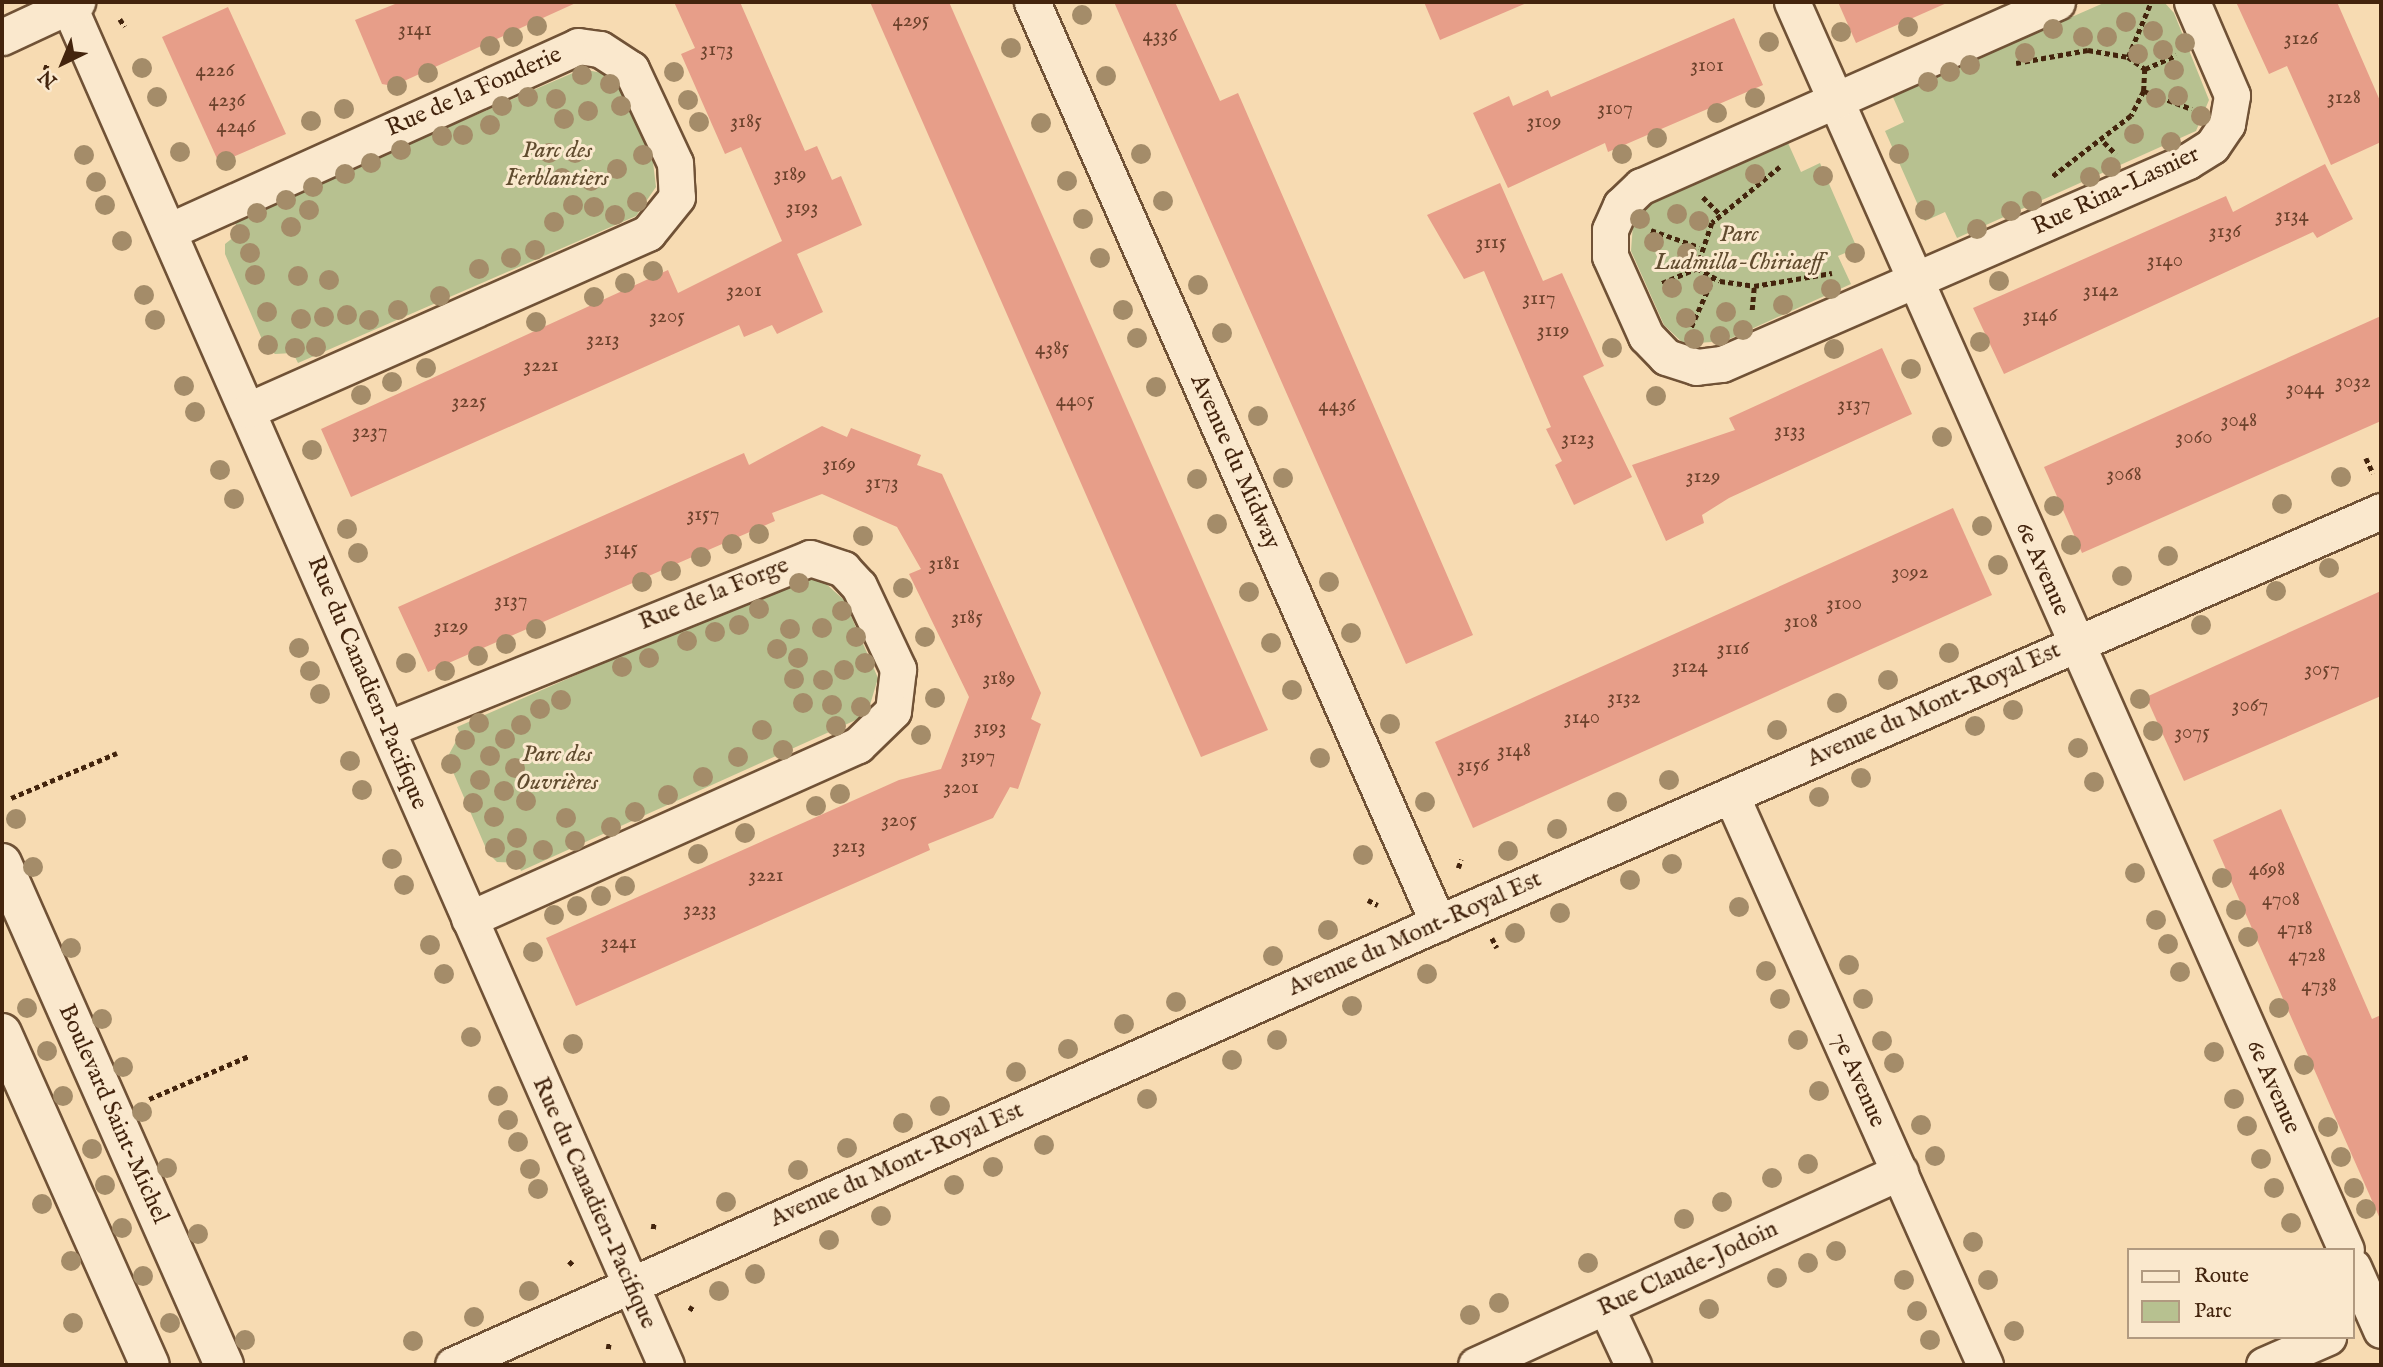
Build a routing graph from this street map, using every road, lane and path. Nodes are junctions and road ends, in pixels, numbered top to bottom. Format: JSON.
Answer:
{"nodes":[{"id":1,"x":1032,"y":2,"type":"edge"},
{"id":2,"x":1792,"y":2,"type":"edge"},
{"id":3,"x":2057,"y":2,"type":"edge"},
{"id":4,"x":2151,"y":2,"type":"edge"},
{"id":5,"x":2192,"y":2,"type":"edge"},
{"id":6,"x":71,"y":4,"type":"edge"},
{"id":7,"x":120,"y":19,"type":"dead end"},
{"id":8,"x":125,"y":27,"type":"dead end"},
{"id":9,"x":2,"y":37,"type":"edge"},
{"id":10,"x":2190,"y":48,"type":"dead end"},
{"id":11,"x":2128,"y":57,"type":"junction"},
{"id":12,"x":2003,"y":66,"type":"dead end"},
{"id":13,"x":2145,"y":69,"type":"junction"},
{"id":14,"x":2144,"y":91,"type":"junction"},
{"id":15,"x":1835,"y":96,"type":"junction"},
{"id":16,"x":2207,"y":115,"type":"dead end"},
{"id":17,"x":1793,"y":158,"type":"dead end"},
{"id":18,"x":2045,"y":181,"type":"dead end"},
{"id":19,"x":1644,"y":228,"type":"dead end"},
{"id":20,"x":169,"y":231,"type":"junction"},
{"id":21,"x":1699,"y":247,"type":"junction"},
{"id":22,"x":1697,"y":268,"type":"junction"},
{"id":23,"x":1844,"y":270,"type":"dead end"},
{"id":24,"x":1713,"y":278,"type":"junction"},
{"id":25,"x":1913,"y":282,"type":"junction"},
{"id":26,"x":1648,"y":289,"type":"dead end"},
{"id":27,"x":1688,"y":333,"type":"dead end"},
{"id":28,"x":248,"y":410,"type":"junction"},
{"id":29,"x":2366,"y":458,"type":"dead end"},
{"id":30,"x":2373,"y":472,"type":"dead end"},
{"id":31,"x":2381,"y":511,"type":"edge"},
{"id":32,"x":2074,"y":643,"type":"junction"},
{"id":33,"x":387,"y":729,"type":"junction"},
{"id":34,"x":117,"y":753,"type":"dead end"},
{"id":35,"x":1731,"y":795,"type":"junction"},
{"id":36,"x":11,"y":798,"type":"dead end"},
{"id":37,"x":1461,"y":860,"type":"dead end"},
{"id":38,"x":2,"y":863,"type":"edge"},
{"id":39,"x":1458,"y":868,"type":"dead end"},
{"id":40,"x":1367,"y":900,"type":"dead end"},
{"id":41,"x":1378,"y":905,"type":"dead end"},
{"id":42,"x":469,"y":919,"type":"junction"},
{"id":43,"x":1438,"y":923,"type":"junction"},
{"id":44,"x":1492,"y":937,"type":"dead end"},
{"id":45,"x":1497,"y":948,"type":"dead end"},
{"id":46,"x":2,"y":1033,"type":"edge"},
{"id":47,"x":248,"y":1056,"type":"dead end"},
{"id":48,"x":145,"y":1101,"type":"dead end"},
{"id":49,"x":1900,"y":1172,"type":"junction"},
{"id":50,"x":654,"y":1222,"type":"dead end"},
{"id":51,"x":653,"y":1229,"type":"dead end"},
{"id":52,"x":2345,"y":1248,"type":"edge"},
{"id":53,"x":569,"y":1261,"type":"dead end"},
{"id":54,"x":575,"y":1267,"type":"dead end"},
{"id":55,"x":2355,"y":1272,"type":"edge"},
{"id":56,"x":629,"y":1284,"type":"junction"},
{"id":57,"x":1606,"y":1307,"type":"junction"},
{"id":58,"x":2373,"y":1322,"type":"edge"},
{"id":59,"x":2323,"y":1339,"type":"edge"},
{"id":60,"x":150,"y":1365,"type":"edge"},
{"id":61,"x":224,"y":1365,"type":"edge"},
{"id":62,"x":453,"y":1365,"type":"edge"},
{"id":63,"x":666,"y":1365,"type":"edge"},
{"id":64,"x":1476,"y":1365,"type":"edge"},
{"id":65,"x":1633,"y":1365,"type":"edge"},
{"id":66,"x":1985,"y":1365,"type":"edge"},
{"id":67,"x":2264,"y":1365,"type":"edge"}],
"edges":[{"from":1,"to":43,"type":"street","name":"Avenue du Midway"},
{"from":2,"to":15,"type":"street","name":"6e Avenue"},
{"from":3,"to":15,"type":"street"},
{"from":4,"to":11,"type":"path"},
{"from":5,"to":25,"type":"street","name":"Rue Rina-Lasnier"},
{"from":6,"to":9,"type":"street"},
{"from":6,"to":20,"type":"street","name":"Rue du Canadien-Pacifique"},
{"from":7,"to":8,"type":"path"},
{"from":10,"to":13,"type":"path"},
{"from":11,"to":12,"type":"path"},
{"from":11,"to":13,"type":"path"},
{"from":13,"to":14,"type":"path"},
{"from":14,"to":16,"type":"path"},
{"from":14,"to":18,"type":"path"},
{"from":15,"to":25,"type":"street","name":"6e Avenue"},
{"from":15,"to":25,"type":"street","name":"Rue Rina-Lasnier"},
{"from":17,"to":21,"type":"path"},
{"from":19,"to":21,"type":"path"},
{"from":20,"to":28,"type":"street","name":"Rue du Canadien-Pacifique"},
{"from":20,"to":28,"type":"street","name":"Rue de la Fonderie"},
{"from":21,"to":22,"type":"path"},
{"from":22,"to":24,"type":"path"},
{"from":22,"to":26,"type":"path"},
{"from":23,"to":24,"type":"path"},
{"from":24,"to":27,"type":"path"},
{"from":25,"to":32,"type":"street","name":"6e Avenue"},
{"from":28,"to":33,"type":"street","name":"Rue du Canadien-Pacifique"},
{"from":29,"to":30,"type":"path"},
{"from":31,"to":32,"type":"street","name":"Avenue du Mont-Royal Est"},
{"from":32,"to":35,"type":"street","name":"Avenue du Mont-Royal Est"},
{"from":32,"to":52,"type":"street","name":"6e Avenue"},
{"from":33,"to":42,"type":"street","name":"Rue du Canadien-Pacifique"},
{"from":33,"to":42,"type":"street","name":"Rue de la Forge"},
{"from":34,"to":36,"type":"path"},
{"from":35,"to":43,"type":"street","name":"Avenue du Mont-Royal Est"},
{"from":35,"to":49,"type":"street","name":"7e Avenue"},
{"from":37,"to":39,"type":"path"},
{"from":38,"to":61,"type":"main road","name":"Boulevard Saint-Michel"},
{"from":40,"to":41,"type":"path"},
{"from":42,"to":56,"type":"street","name":"Rue du Canadien-Pacifique"},
{"from":43,"to":56,"type":"street","name":"Avenue du Mont-Royal Est"},
{"from":44,"to":45,"type":"path"},
{"from":46,"to":60,"type":"main road"},
{"from":47,"to":48,"type":"path"},
{"from":49,"to":57,"type":"street","name":"Rue Claude-Jodoin"},
{"from":49,"to":66,"type":"street","name":"7e Avenue"},
{"from":50,"to":51,"type":"path"},
{"from":53,"to":54,"type":"path"},
{"from":55,"to":58,"type":"street"},
{"from":56,"to":62,"type":"street","name":"Avenue du Mont-Royal Est"},
{"from":56,"to":63,"type":"street","name":"Rue du Canadien-Pacifique"},
{"from":57,"to":64,"type":"street","name":"Rue Claude-Jodoin"},
{"from":57,"to":65,"type":"street"},
{"from":59,"to":67,"type":"street"}]}
